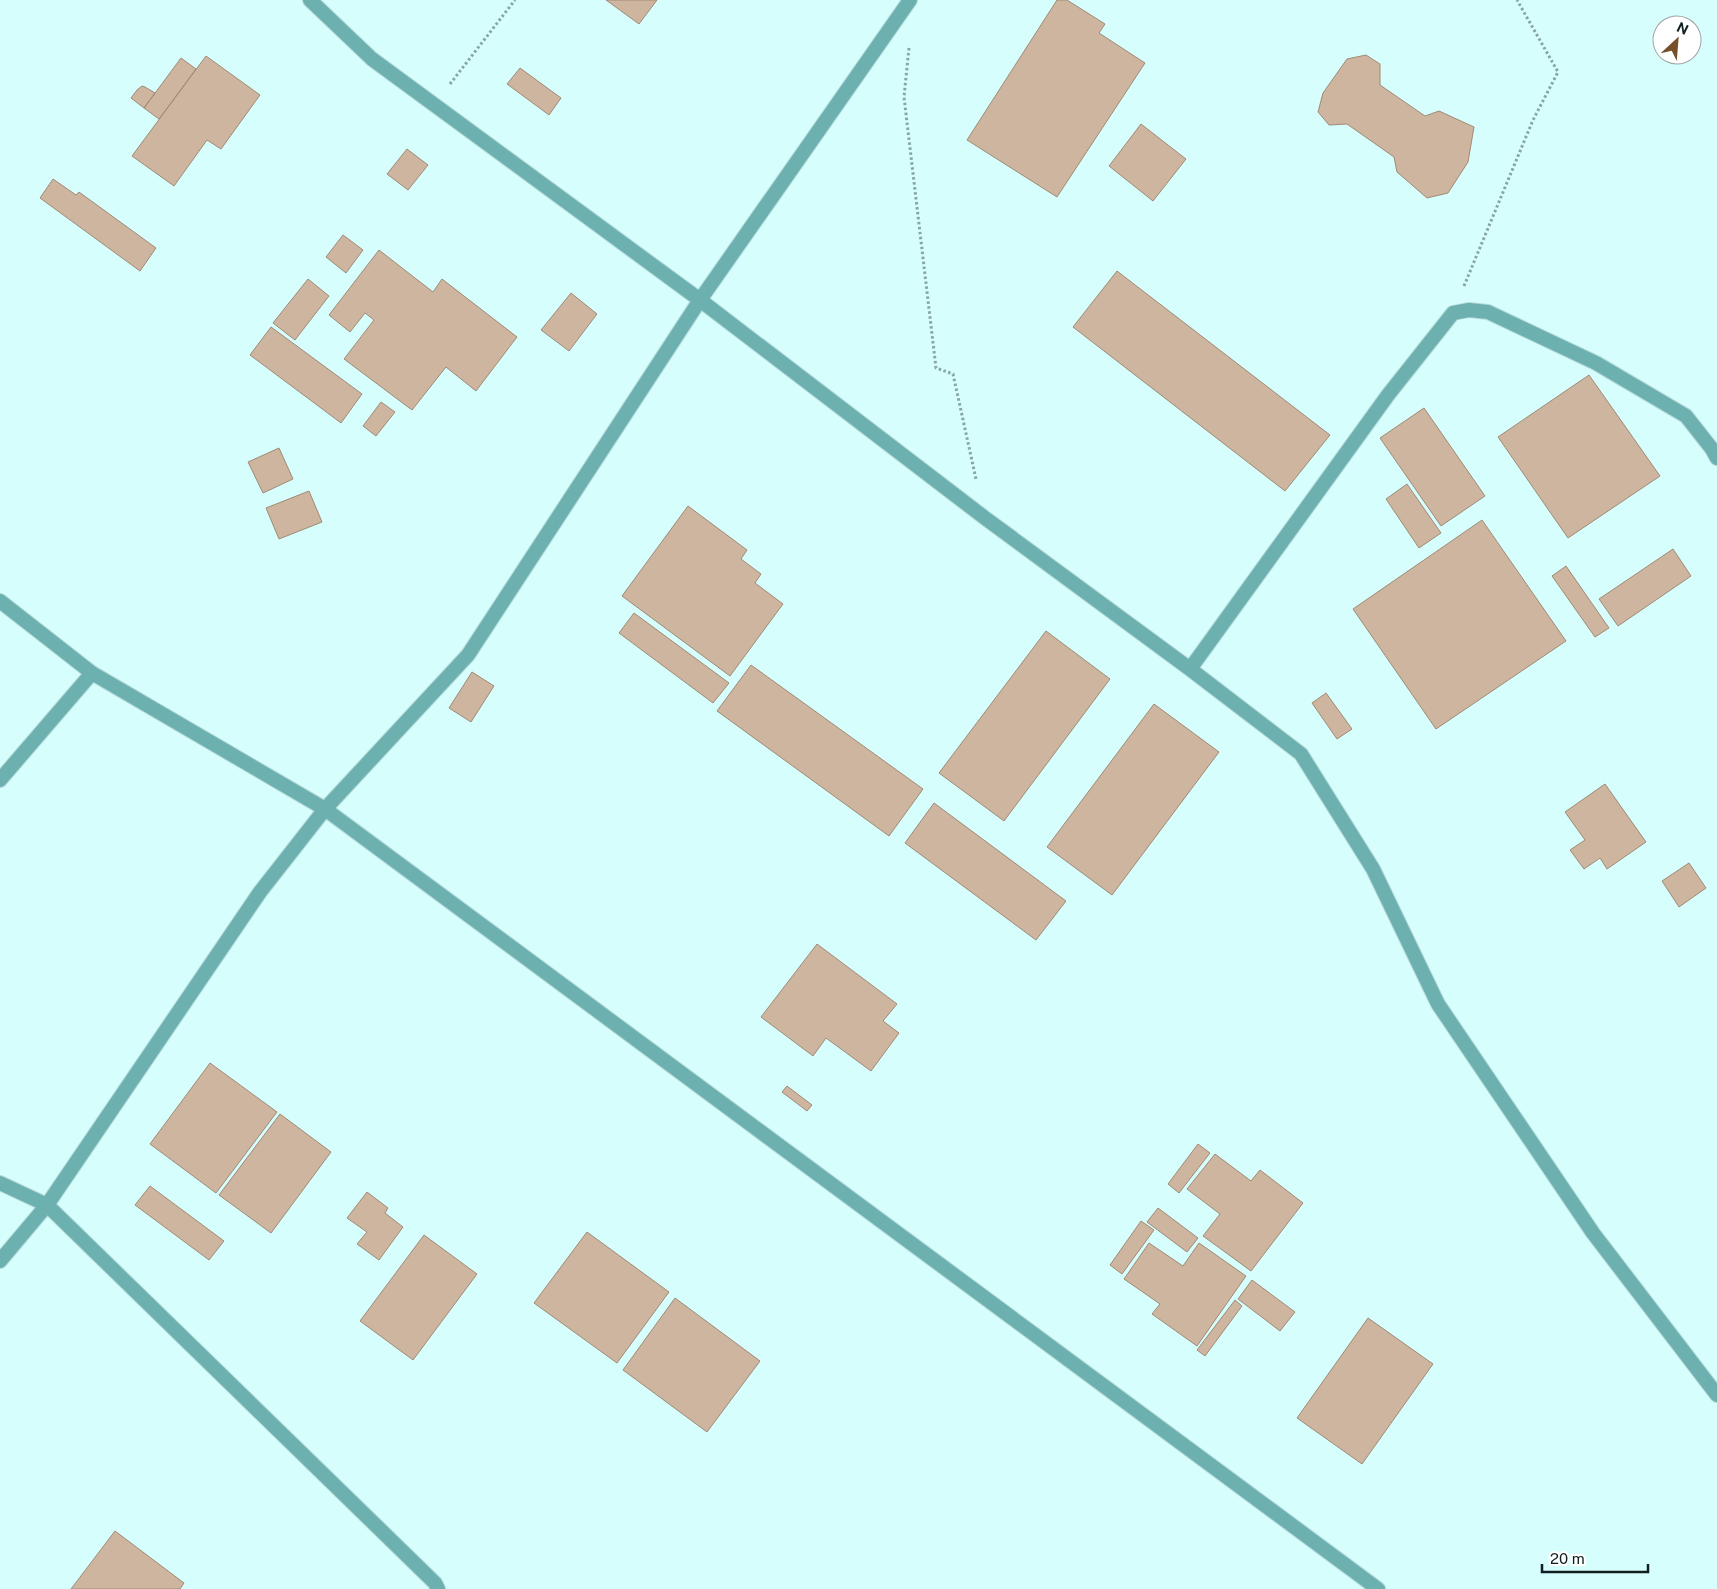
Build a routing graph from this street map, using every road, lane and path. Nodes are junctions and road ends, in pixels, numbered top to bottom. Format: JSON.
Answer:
{"nodes":[{"id":1,"x":310,"y":0,"type":"edge"},
{"id":2,"x":515,"y":0,"type":"edge"},
{"id":3,"x":910,"y":0,"type":"edge"},
{"id":4,"x":1517,"y":0,"type":"edge"},
{"id":5,"x":909,"y":39,"type":"dead end"},
{"id":6,"x":434,"y":105,"type":"junction"},
{"id":7,"x":700,"y":300,"type":"junction"},
{"id":8,"x":1453,"y":313,"type":"junction"},
{"id":9,"x":1717,"y":458,"type":"edge"},
{"id":10,"x":985,"y":518,"type":"junction"},
{"id":11,"x":0,"y":601,"type":"edge"},
{"id":12,"x":1190,"y":669,"type":"junction"},
{"id":13,"x":92,"y":673,"type":"junction"},
{"id":14,"x":0,"y":780,"type":"edge"},
{"id":15,"x":325,"y":809,"type":"junction"},
{"id":16,"x":0,"y":1183,"type":"edge"},
{"id":17,"x":47,"y":1205,"type":"junction"},
{"id":18,"x":0,"y":1261,"type":"edge"},
{"id":19,"x":1717,"y":1395,"type":"edge"},
{"id":20,"x":438,"y":1589,"type":"edge"},
{"id":21,"x":1378,"y":1589,"type":"edge"}],
"edges":[{"from":1,"to":6,"type":"street"},
{"from":2,"to":6,"type":"path"},
{"from":3,"to":7,"type":"street"},
{"from":4,"to":8,"type":"path"},
{"from":5,"to":10,"type":"path"},
{"from":6,"to":7,"type":"street"},
{"from":7,"to":10,"type":"street"},
{"from":7,"to":15,"type":"street"},
{"from":8,"to":9,"type":"street"},
{"from":8,"to":12,"type":"street"},
{"from":10,"to":12,"type":"street"},
{"from":11,"to":13,"type":"street"},
{"from":12,"to":19,"type":"street"},
{"from":13,"to":14,"type":"street"},
{"from":13,"to":15,"type":"street"},
{"from":15,"to":17,"type":"street"},
{"from":15,"to":21,"type":"street"},
{"from":16,"to":17,"type":"street"},
{"from":17,"to":18,"type":"street"},
{"from":17,"to":20,"type":"street"}]}
